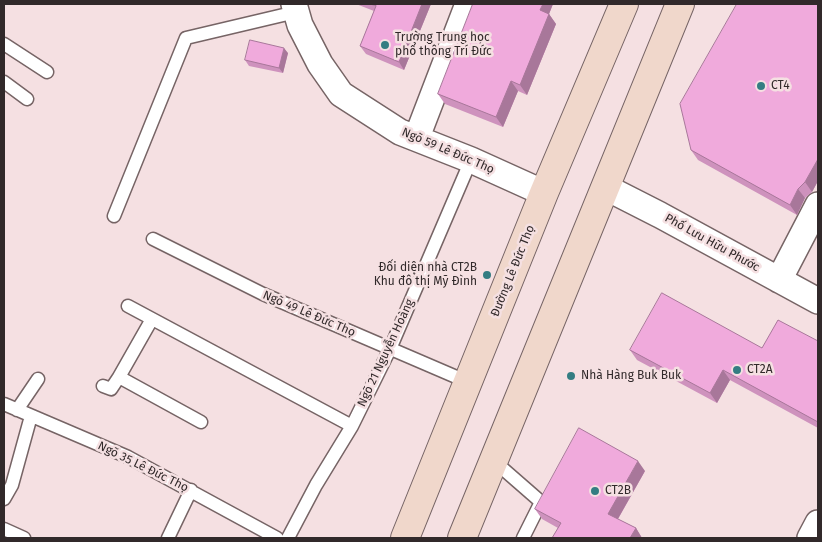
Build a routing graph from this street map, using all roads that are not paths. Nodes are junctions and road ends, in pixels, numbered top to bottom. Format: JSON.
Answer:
{"nodes":[{"id":1,"x":468,"y":4,"type":"edge"},
{"id":2,"x":624,"y":4,"type":"edge"},
{"id":3,"x":680,"y":4,"type":"edge"},
{"id":4,"x":295,"y":8,"type":"edge"},
{"id":5,"x":4,"y":44,"type":"edge"},
{"id":6,"x":47,"y":72,"type":"dead end"},
{"id":7,"x":4,"y":82,"type":"edge"},
{"id":8,"x":27,"y":99,"type":"dead end"},
{"id":9,"x":417,"y":137,"type":"junction"},
{"id":10,"x":471,"y":160,"type":"junction"},
{"id":11,"x":605,"y":187,"type":"junction"},
{"id":12,"x":544,"y":193,"type":"junction"},
{"id":13,"x":818,"y":205,"type":"edge"},
{"id":14,"x":114,"y":216,"type":"dead end"},
{"id":15,"x":153,"y":239,"type":"dead end"},
{"id":16,"x":779,"y":280,"type":"junction"},
{"id":17,"x":818,"y":301,"type":"edge"},
{"id":18,"x":128,"y":306,"type":"dead end"},
{"id":19,"x":152,"y":319,"type":"junction"},
{"id":20,"x":390,"y":349,"type":"junction"},
{"id":21,"x":119,"y":377,"type":"junction"},
{"id":22,"x":38,"y":379,"type":"dead end"},
{"id":23,"x":468,"y":382,"type":"junction"},
{"id":24,"x":104,"y":386,"type":"dead end"},
{"id":25,"x":4,"y":404,"type":"edge"},
{"id":26,"x":18,"y":410,"type":"junction"},
{"id":27,"x":30,"y":416,"type":"junction"},
{"id":28,"x":200,"y":422,"type":"dead end"},
{"id":29,"x":352,"y":426,"type":"junction"},
{"id":30,"x":494,"y":461,"type":"junction"},
{"id":31,"x":191,"y":490,"type":"junction"},
{"id":32,"x":4,"y":499,"type":"edge"},
{"id":33,"x":4,"y":529,"type":"edge"},
{"id":34,"x":24,"y":538,"type":"edge"},
{"id":35,"x":168,"y":538,"type":"edge"},
{"id":36,"x":277,"y":538,"type":"edge"},
{"id":37,"x":288,"y":538,"type":"edge"},
{"id":38,"x":405,"y":538,"type":"edge"},
{"id":39,"x":462,"y":538,"type":"edge"},
{"id":40,"x":523,"y":538,"type":"edge"}],
"edges":[{"from":1,"to":9,"type":"street"},
{"from":2,"to":12,"type":"main road","name":"Đường Lê Đức Thọ"},
{"from":3,"to":11,"type":"main road"},
{"from":4,"to":9,"type":"street","name":"Ngõ 59 Lê Đức Thọ"},
{"from":4,"to":14,"type":"lane"},
{"from":5,"to":6,"type":"lane"},
{"from":7,"to":8,"type":"lane"},
{"from":9,"to":10,"type":"street","name":"Ngõ 59 Lê Đức Thọ"},
{"from":10,"to":12,"type":"street","name":"Ngõ 59 Lê Đức Thọ"},
{"from":10,"to":20,"type":"lane","name":"Ngõ 21 Nguyễn Hoàng"},
{"from":11,"to":16,"type":"street","name":"Phố Lưu Hữu Phước"},
{"from":11,"to":30,"type":"main road"},
{"from":12,"to":23,"type":"main road","name":"Đường Lê Đức Thọ"},
{"from":13,"to":16,"type":"street"},
{"from":15,"to":20,"type":"lane","name":"Ngõ 49 Lê Đức Thọ"},
{"from":16,"to":17,"type":"street","name":"Phố Lưu Hữu Phước"},
{"from":18,"to":19,"type":"lane"},
{"from":19,"to":21,"type":"lane"},
{"from":19,"to":29,"type":"lane"},
{"from":20,"to":23,"type":"lane","name":"Ngõ 49 Lê Đức Thọ"},
{"from":20,"to":29,"type":"lane","name":"Ngõ 21 Nguyễn Hoàng"},
{"from":21,"to":24,"type":"lane"},
{"from":21,"to":28,"type":"lane"},
{"from":22,"to":26,"type":"lane"},
{"from":23,"to":38,"type":"main road","name":"Đường Lê Đức Thọ"},
{"from":25,"to":26,"type":"lane","name":"Ngõ 35 Lê Đức Thọ"},
{"from":26,"to":27,"type":"lane","name":"Ngõ 35 Lê Đức Thọ"},
{"from":27,"to":31,"type":"lane","name":"Ngõ 35 Lê Đức Thọ"},
{"from":27,"to":32,"type":"lane"},
{"from":29,"to":37,"type":"lane","name":"Ngõ 21 Nguyễn Hoàng"},
{"from":30,"to":39,"type":"main road"},
{"from":30,"to":40,"type":"lane"},
{"from":31,"to":35,"type":"lane"},
{"from":31,"to":36,"type":"lane","name":"Ngõ 35 Lê Đức Thọ"},
{"from":33,"to":34,"type":"lane"}]}
